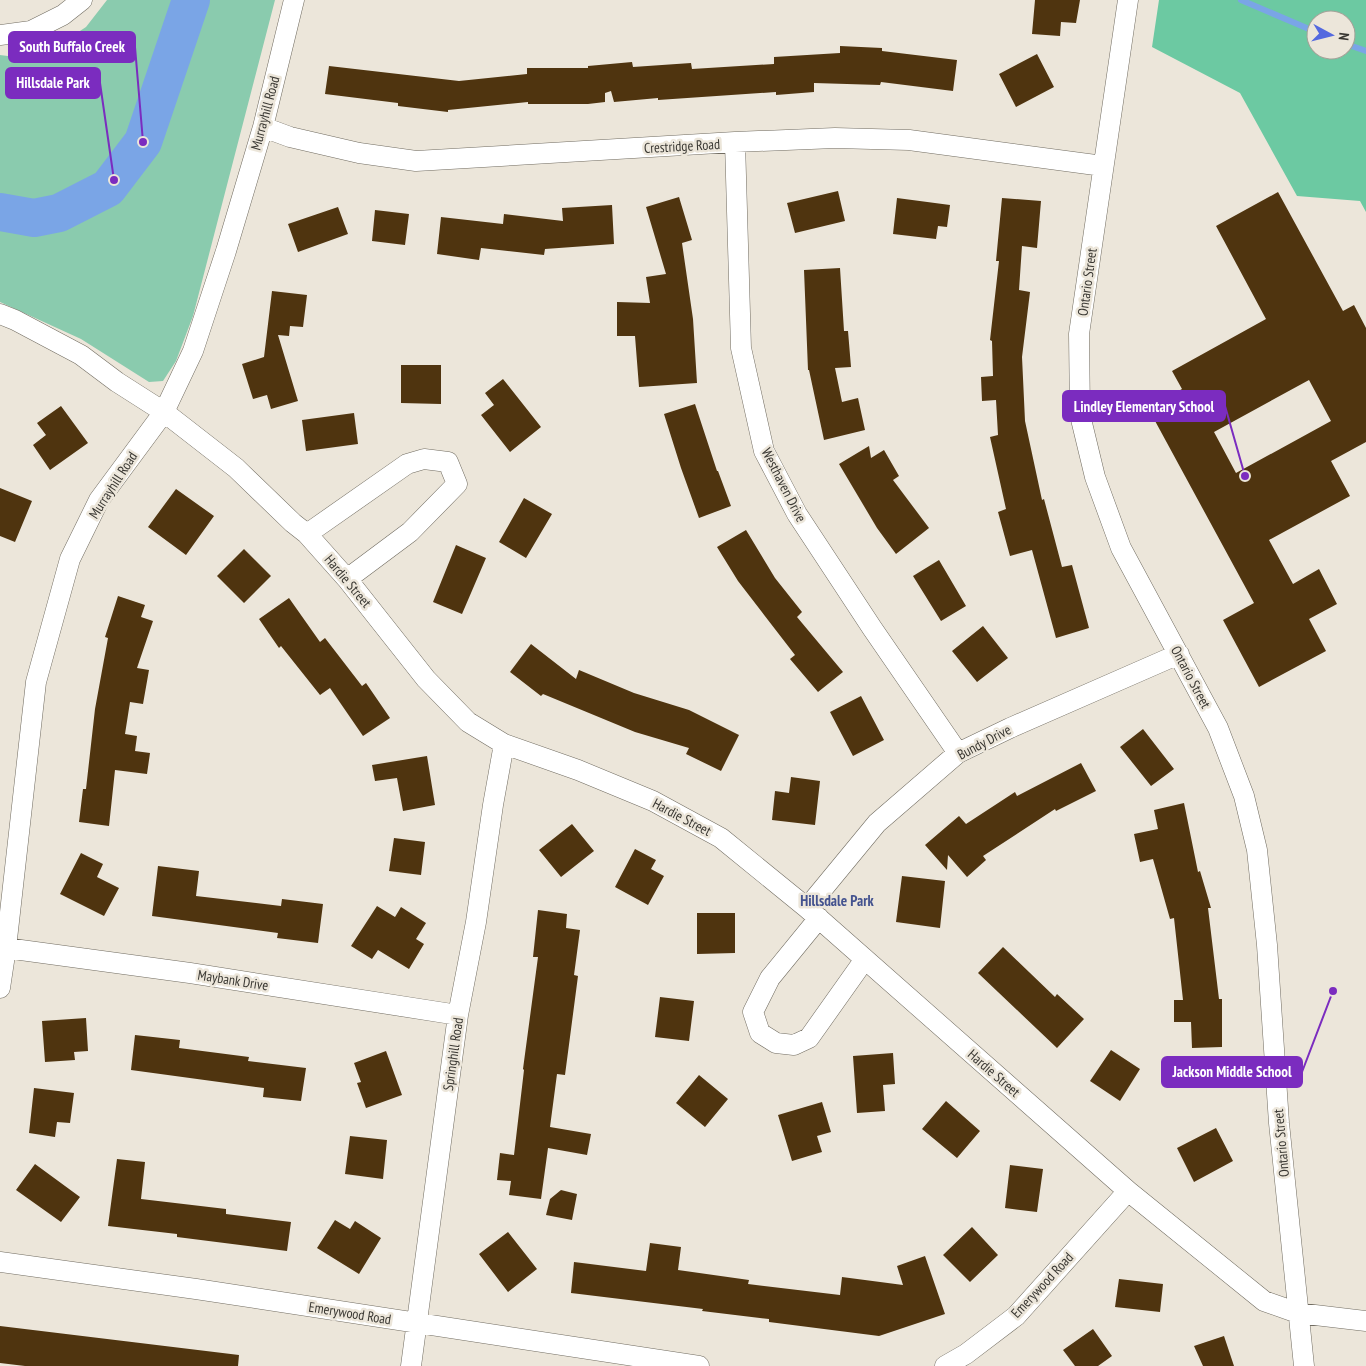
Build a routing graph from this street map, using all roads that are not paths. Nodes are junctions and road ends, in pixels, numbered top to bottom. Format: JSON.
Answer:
{"nodes":[{"id":1,"x":82,"y":0,"type":"edge"},
{"id":2,"x":294,"y":0,"type":"edge"},
{"id":3,"x":1128,"y":0,"type":"edge"},
{"id":4,"x":0,"y":35,"type":"edge"},
{"id":5,"x":263,"y":127,"type":"junction"},
{"id":6,"x":735,"y":142,"type":"junction"},
{"id":7,"x":1103,"y":166,"type":"junction"},
{"id":8,"x":0,"y":314,"type":"edge"},
{"id":9,"x":164,"y":412,"type":"junction"},
{"id":10,"x":307,"y":534,"type":"junction"},
{"id":11,"x":347,"y":579,"type":"junction"},
{"id":12,"x":1179,"y":654,"type":"junction"},
{"id":13,"x":504,"y":744,"type":"junction"},
{"id":14,"x":958,"y":753,"type":"junction"},
{"id":15,"x":813,"y":913,"type":"junction"},
{"id":16,"x":6,"y":948,"type":"junction"},
{"id":17,"x":865,"y":959,"type":"junction"},
{"id":18,"x":0,"y":988,"type":"edge"},
{"id":19,"x":458,"y":1015,"type":"junction"},
{"id":20,"x":1128,"y":1191,"type":"junction"},
{"id":21,"x":0,"y":1262,"type":"edge"},
{"id":22,"x":1298,"y":1313,"type":"junction"},
{"id":23,"x":1366,"y":1321,"type":"edge"},
{"id":24,"x":418,"y":1323,"type":"junction"},
{"id":25,"x":411,"y":1366,"type":"edge"},
{"id":26,"x":699,"y":1366,"type":"edge"},
{"id":27,"x":945,"y":1366,"type":"edge"},
{"id":28,"x":1304,"y":1366,"type":"edge"}],
"edges":[{"from":1,"to":4,"type":"street"},
{"from":2,"to":5,"type":"street","name":"Murrayhill Road"},
{"from":3,"to":7,"type":"street","name":"Ontario Street"},
{"from":5,"to":6,"type":"street","name":"Crestridge Road"},
{"from":5,"to":9,"type":"street","name":"Murrayhill Road"},
{"from":6,"to":7,"type":"street","name":"Crestridge Road"},
{"from":6,"to":14,"type":"street","name":"Westhaven Drive"},
{"from":7,"to":12,"type":"street","name":"Ontario Street"},
{"from":8,"to":9,"type":"street","name":"Hardie Street"},
{"from":9,"to":10,"type":"street","name":"Hardie Street"},
{"from":9,"to":16,"type":"street","name":"Murrayhill Road"},
{"from":10,"to":11,"type":"street","name":"Hardie Street"},
{"from":10,"to":11,"type":"street"},
{"from":11,"to":13,"type":"street","name":"Hardie Street"},
{"from":12,"to":14,"type":"street","name":"Bundy Drive"},
{"from":12,"to":22,"type":"street","name":"Ontario Street"},
{"from":13,"to":15,"type":"street","name":"Hardie Street"},
{"from":13,"to":19,"type":"street","name":"Springhill Road"},
{"from":14,"to":15,"type":"street","name":"Bundy Drive"},
{"from":15,"to":17,"type":"street","name":"Hardie Street"},
{"from":15,"to":17,"type":"street","name":"Bundy Drive"},
{"from":16,"to":18,"type":"street","name":"Murrayhill Road"},
{"from":16,"to":19,"type":"street","name":"Maybank Drive"},
{"from":17,"to":20,"type":"street","name":"Hardie Street"},
{"from":19,"to":24,"type":"street","name":"Springhill Road"},
{"from":20,"to":22,"type":"street","name":"Hardie Street"},
{"from":20,"to":27,"type":"street","name":"Emerywood Road"},
{"from":21,"to":24,"type":"street","name":"Emerywood Road"},
{"from":22,"to":23,"type":"street","name":"Hardie Street"},
{"from":22,"to":28,"type":"street","name":"Ontario Street"},
{"from":24,"to":25,"type":"street","name":"Springhill Road"},
{"from":24,"to":26,"type":"street","name":"Emerywood Road"}]}
